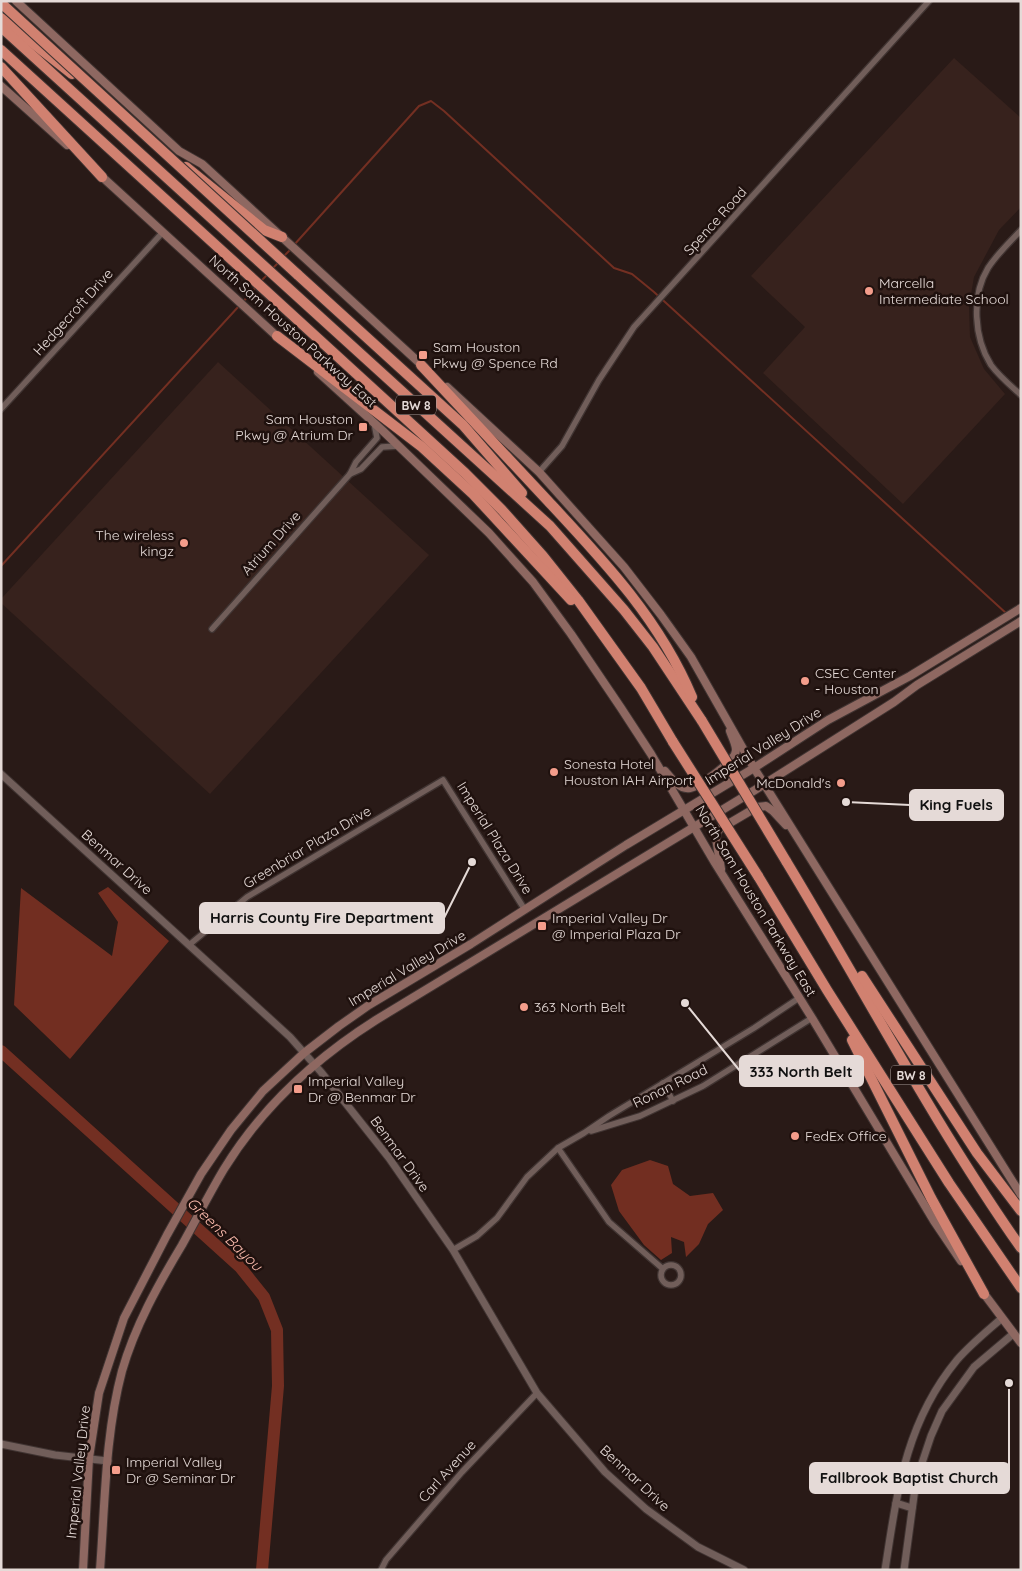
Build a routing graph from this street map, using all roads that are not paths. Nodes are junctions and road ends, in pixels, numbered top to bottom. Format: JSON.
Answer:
{"nodes":[{"id":1,"x":16,"y":1,"type":"edge"},
{"id":2,"x":930,"y":1,"type":"edge"},
{"id":3,"x":1,"y":3,"type":"edge"},
{"id":4,"x":1,"y":18,"type":"edge"},
{"id":5,"x":1,"y":27,"type":"edge"},
{"id":6,"x":1,"y":50,"type":"edge"},
{"id":7,"x":1,"y":67,"type":"edge"},
{"id":8,"x":1,"y":86,"type":"edge"},
{"id":9,"x":102,"y":177,"type":"junction"},
{"id":10,"x":1021,"y":230,"type":"edge"},
{"id":11,"x":163,"y":232,"type":"junction"},
{"id":12,"x":282,"y":237,"type":"junction"},
{"id":13,"x":277,"y":336,"type":"junction"},
{"id":14,"x":421,"y":365,"type":"junction"},
{"id":15,"x":1021,"y":395,"type":"edge"},
{"id":16,"x":1,"y":409,"type":"edge"},
{"id":17,"x":374,"y":423,"type":"junction"},
{"id":18,"x":398,"y":446,"type":"junction"},
{"id":19,"x":539,"y":472,"type":"junction"},
{"id":20,"x":350,"y":474,"type":"junction"},
{"id":21,"x":550,"y":526,"type":"junction"},
{"id":22,"x":1021,"y":608,"type":"edge"},
{"id":23,"x":1021,"y":621,"type":"edge"},
{"id":24,"x":212,"y":629,"type":"dead end"},
{"id":25,"x":610,"y":644,"type":"junction"},
{"id":26,"x":875,"y":694,"type":"junction"},
{"id":27,"x":883,"y":709,"type":"junction"},
{"id":28,"x":702,"y":721,"type":"junction"},
{"id":29,"x":729,"y":722,"type":"junction"},
{"id":30,"x":651,"y":754,"type":"junction"},
{"id":31,"x":754,"y":768,"type":"junction"},
{"id":32,"x":1,"y":774,"type":"edge"},
{"id":33,"x":443,"y":780,"type":"joint"},
{"id":34,"x":765,"y":784,"type":"junction"},
{"id":35,"x":684,"y":810,"type":"junction"},
{"id":36,"x":695,"y":827,"type":"junction"},
{"id":37,"x":801,"y":842,"type":"junction"},
{"id":38,"x":722,"y":874,"type":"junction"},
{"id":39,"x":553,"y":892,"type":"junction"},
{"id":40,"x":562,"y":906,"type":"junction"},
{"id":41,"x":525,"y":910,"type":"junction"},
{"id":42,"x":820,"y":917,"type":"junction"},
{"id":43,"x":189,"y":945,"type":"junction"},
{"id":44,"x":827,"y":990,"type":"junction"},
{"id":45,"x":799,"y":998,"type":"junction"},
{"id":46,"x":812,"y":1018,"type":"junction"},
{"id":47,"x":304,"y":1053,"type":"junction"},
{"id":48,"x":315,"y":1065,"type":"junction"},
{"id":49,"x":663,"y":1083,"type":"junction"},
{"id":50,"x":673,"y":1100,"type":"junction"},
{"id":51,"x":584,"y":1133,"type":"junction"},
{"id":52,"x":226,"y":1138,"type":"junction"},
{"id":53,"x":239,"y":1148,"type":"junction"},
{"id":54,"x":558,"y":1148,"type":"junction"},
{"id":55,"x":1021,"y":1195,"type":"edge"},
{"id":56,"x":1021,"y":1211,"type":"edge"},
{"id":57,"x":1021,"y":1246,"type":"edge"},
{"id":58,"x":453,"y":1250,"type":"junction"},
{"id":59,"x":663,"y":1269,"type":"dead end"},
{"id":60,"x":1021,"y":1288,"type":"edge"},
{"id":61,"x":984,"y":1294,"type":"junction"},
{"id":62,"x":1001,"y":1319,"type":"junction"},
{"id":63,"x":1013,"y":1334,"type":"junction"},
{"id":64,"x":1021,"y":1343,"type":"edge"},
{"id":65,"x":537,"y":1393,"type":"junction"},
{"id":66,"x":932,"y":1398,"type":"junction"},
{"id":67,"x":942,"y":1411,"type":"junction"},
{"id":68,"x":1,"y":1444,"type":"edge"},
{"id":69,"x":89,"y":1458,"type":"junction"},
{"id":70,"x":108,"y":1461,"type":"junction"},
{"id":71,"x":896,"y":1504,"type":"junction"},
{"id":72,"x":912,"y":1508,"type":"junction"},
{"id":73,"x":85,"y":1569,"type":"edge"},
{"id":74,"x":100,"y":1570,"type":"edge"},
{"id":75,"x":381,"y":1570,"type":"edge"},
{"id":76,"x":744,"y":1570,"type":"edge"},
{"id":77,"x":884,"y":1570,"type":"edge"},
{"id":78,"x":904,"y":1570,"type":"edge"}],
"edges":[{"from":1,"to":12,"type":"main road"},
{"from":2,"to":19,"type":"street","name":"Spence Road"},
{"from":3,"to":21,"type":"highway","bridge":true},
{"from":4,"to":12,"type":"highway"},
{"from":5,"to":21,"type":"highway","name":"North Sam Houston Parkway East","number":"BW 8"},
{"from":6,"to":25,"type":"highway","name":"North Sam Houston Parkway East","number":"BW 8"},
{"from":7,"to":9,"type":"highway"},
{"from":8,"to":9,"type":"main road","name":"North Sam Houston Parkway East"},
{"from":9,"to":11,"type":"main road","name":"North Sam Houston Parkway East"},
{"from":10,"to":15,"type":"street"},
{"from":11,"to":13,"type":"main road","name":"North Sam Houston Parkway East"},
{"from":11,"to":16,"type":"street","name":"Hedgecroft Drive"},
{"from":12,"to":14,"type":"main road"},
{"from":13,"to":17,"type":"main road","name":"North Sam Houston Parkway East"},
{"from":13,"to":25,"type":"highway"},
{"from":14,"to":19,"type":"main road"},
{"from":14,"to":28,"type":"highway"},
{"from":17,"to":18,"type":"main road","name":"North Sam Houston Parkway East"},
{"from":17,"to":20,"type":"street","name":"Atrium Drive"},
{"from":18,"to":20,"type":"street","name":"Atrium Drive"},
{"from":18,"to":30,"type":"main road","name":"North Sam Houston Parkway East"},
{"from":19,"to":29,"type":"main road"},
{"from":20,"to":24,"type":"street","name":"Atrium Drive"},
{"from":21,"to":28,"type":"highway","name":"North Sam Houston Parkway East","number":"BW 8"},
{"from":22,"to":26,"type":"main road","name":"Imperial Valley Drive"},
{"from":23,"to":27,"type":"main road","name":"Imperial Valley Drive"},
{"from":25,"to":44,"type":"highway","name":"North Sam Houston Parkway East","number":"BW 8","bridge":true},
{"from":26,"to":27,"type":"main road"},
{"from":26,"to":31,"type":"main road","name":"Imperial Valley Drive"},
{"from":27,"to":34,"type":"main road","name":"Imperial Valley Drive"},
{"from":28,"to":42,"type":"highway","name":"North Sam Houston Parkway East","number":"BW 8","bridge":true},
{"from":29,"to":30,"type":"main road"},
{"from":29,"to":31,"type":"main road"},
{"from":30,"to":35,"type":"main road","name":"North Sam Houston Parkway East"},
{"from":31,"to":34,"type":"main road"},
{"from":31,"to":35,"type":"main road","name":"Imperial Valley Drive"},
{"from":32,"to":43,"type":"street","name":"Benmar Drive"},
{"from":33,"to":41,"type":"street","name":"Imperial Plaza Drive"},
{"from":33,"to":43,"type":"street","name":"Greenbriar Plaza Drive"},
{"from":34,"to":36,"type":"main road","name":"Imperial Valley Drive"},
{"from":34,"to":37,"type":"main road"},
{"from":35,"to":36,"type":"main road","name":"North Sam Houston Parkway East"},
{"from":35,"to":39,"type":"main road","name":"Imperial Valley Drive"},
{"from":36,"to":38,"type":"main road","name":"North Sam Houston Parkway East"},
{"from":36,"to":40,"type":"main road","name":"Imperial Valley Drive"},
{"from":37,"to":38,"type":"main road"},
{"from":37,"to":55,"type":"main road"},
{"from":38,"to":45,"type":"main road","name":"North Sam Houston Parkway East"},
{"from":39,"to":40,"type":"main road"},
{"from":39,"to":41,"type":"main road","name":"Imperial Valley Drive"},
{"from":40,"to":48,"type":"main road","name":"Imperial Valley Drive"},
{"from":41,"to":47,"type":"main road","name":"Imperial Valley Drive"},
{"from":42,"to":56,"type":"highway"},
{"from":42,"to":57,"type":"highway","name":"North Sam Houston Parkway East","number":"BW 8"},
{"from":43,"to":47,"type":"street","name":"Benmar Drive"},
{"from":44,"to":60,"type":"highway","name":"North Sam Houston Parkway East","number":"BW 8"},
{"from":44,"to":61,"type":"highway"},
{"from":45,"to":46,"type":"main road","name":"North Sam Houston Parkway East"},
{"from":45,"to":49,"type":"street","name":"Ronan Road"},
{"from":46,"to":50,"type":"street","name":"Ronan Road"},
{"from":46,"to":61,"type":"main road","name":"North Sam Houston Parkway East"},
{"from":47,"to":48,"type":"street","name":"Benmar Drive"},
{"from":47,"to":52,"type":"main road","name":"Imperial Valley Drive"},
{"from":48,"to":53,"type":"main road","name":"Imperial Valley Drive"},
{"from":48,"to":58,"type":"street","name":"Benmar Drive"},
{"from":49,"to":50,"type":"street"},
{"from":49,"to":51,"type":"street","name":"Ronan Road"},
{"from":50,"to":51,"type":"street","name":"Ronan Road"},
{"from":51,"to":54,"type":"street","name":"Ronan Road"},
{"from":52,"to":53,"type":"main road"},
{"from":52,"to":69,"type":"main road","name":"Imperial Valley Drive"},
{"from":53,"to":70,"type":"main road","name":"Imperial Valley Drive"},
{"from":54,"to":58,"type":"street","name":"Ronan Road"},
{"from":54,"to":59,"type":"street"},
{"from":58,"to":65,"type":"street","name":"Benmar Drive"},
{"from":61,"to":62,"type":"main road","name":"North Sam Houston Parkway East"},
{"from":62,"to":63,"type":"main road","name":"North Sam Houston Parkway East"},
{"from":62,"to":66,"type":"street"},
{"from":63,"to":64,"type":"main road","name":"North Sam Houston Parkway East"},
{"from":63,"to":67,"type":"street"},
{"from":65,"to":75,"type":"street","name":"Carl Avenue"},
{"from":65,"to":76,"type":"street","name":"Benmar Drive"},
{"from":66,"to":67,"type":"street"},
{"from":66,"to":71,"type":"street"},
{"from":67,"to":72,"type":"street"},
{"from":68,"to":69,"type":"street"},
{"from":69,"to":70,"type":"street"},
{"from":69,"to":73,"type":"main road","name":"Imperial Valley Drive"},
{"from":70,"to":74,"type":"main road","name":"Imperial Valley Drive"},
{"from":71,"to":72,"type":"street"},
{"from":71,"to":77,"type":"street"},
{"from":72,"to":78,"type":"street"}]}
